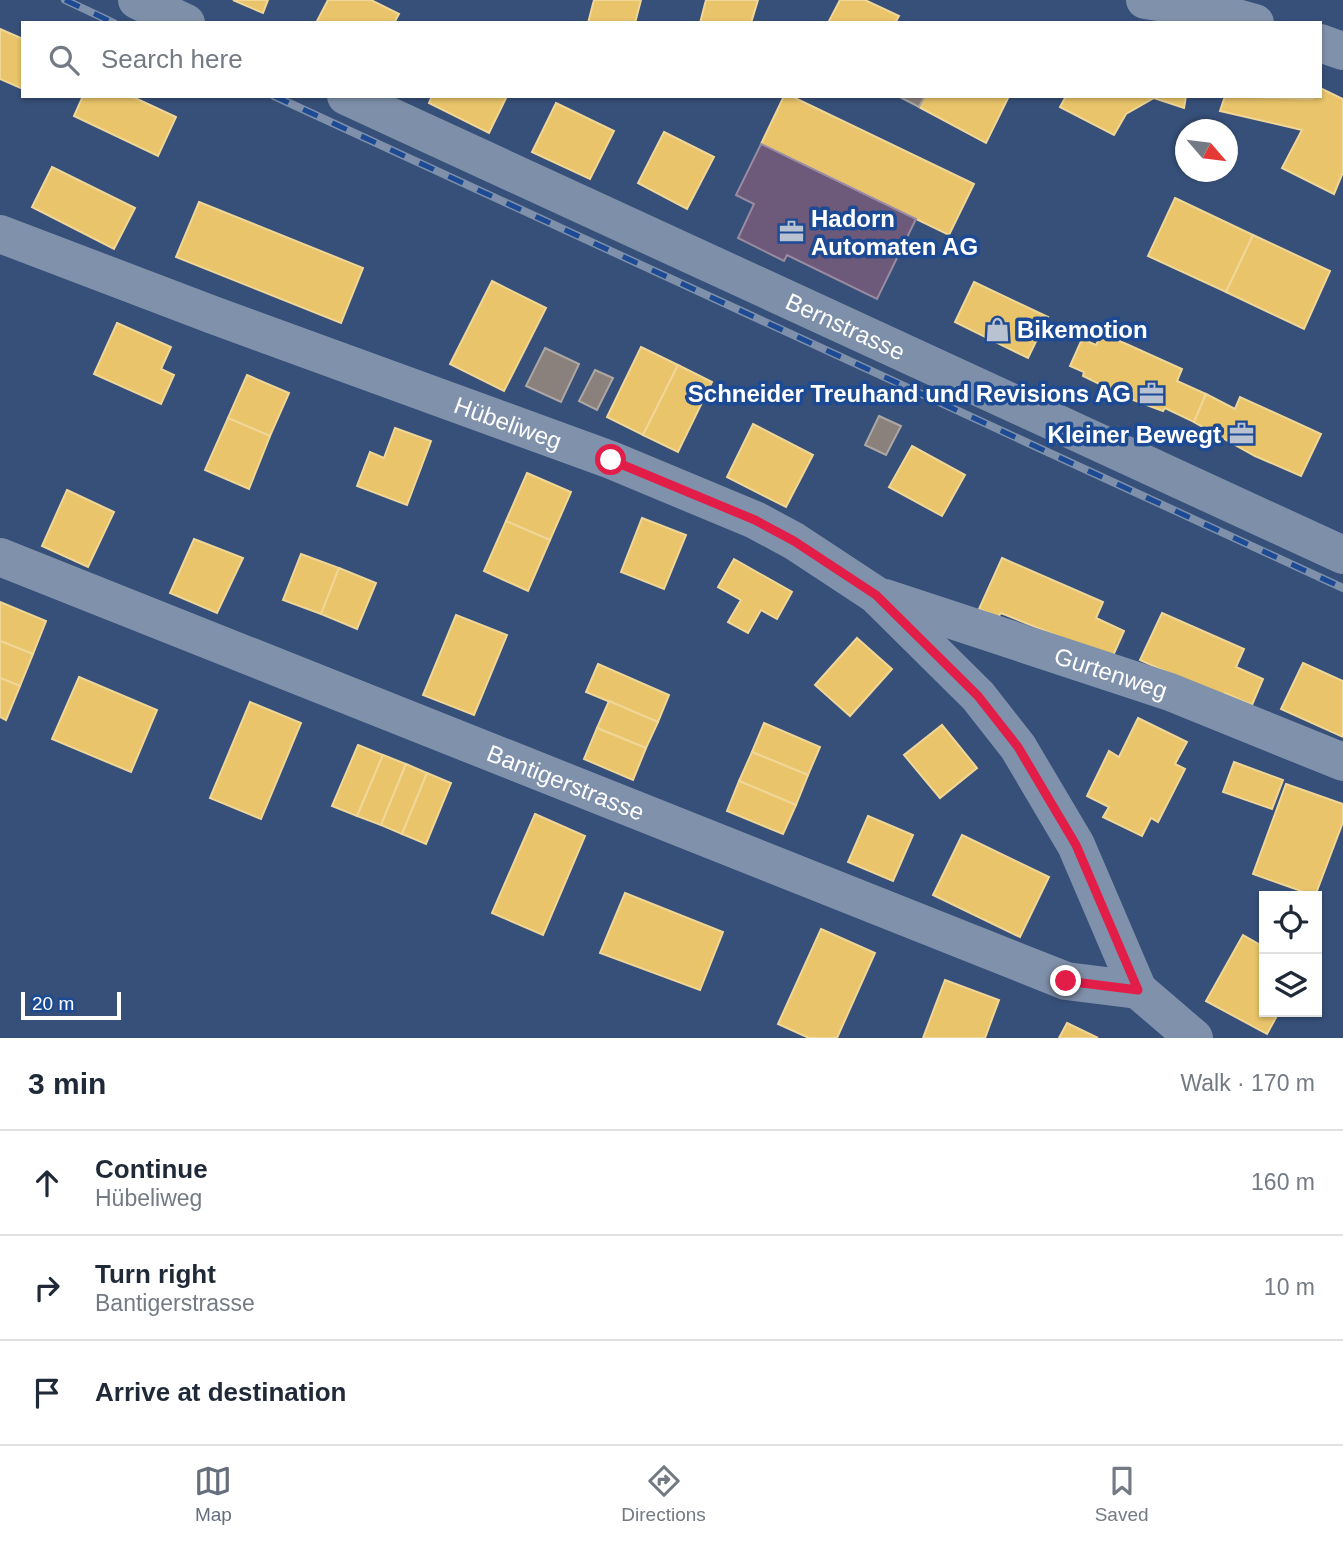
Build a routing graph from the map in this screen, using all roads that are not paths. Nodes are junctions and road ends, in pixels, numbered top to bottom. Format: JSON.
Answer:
{"nodes":[{"id":1,"x":136,"y":0,"type":"edge"},
{"id":2,"x":1145,"y":0,"type":"edge"},
{"id":3,"x":182,"y":21,"type":"edge"},
{"id":4,"x":1248,"y":21,"type":"edge"},
{"id":5,"x":1322,"y":44,"type":"edge"},
{"id":6,"x":1343,"y":51,"type":"edge"},
{"id":7,"x":350,"y":98,"type":"edge"},
{"id":8,"x":0,"y":234,"type":"edge"},
{"id":9,"x":1343,"y":555,"type":"edge"},
{"id":10,"x":0,"y":557,"type":"edge"},
{"id":11,"x":876,"y":595,"type":"junction"},
{"id":12,"x":1343,"y":762,"type":"edge"},
{"id":13,"x":1138,"y":990,"type":"junction"},
{"id":14,"x":1194,"y":1038,"type":"edge"}],
"edges":[{"from":1,"to":3,"type":"main road"},
{"from":2,"to":4,"type":"street"},
{"from":5,"to":6,"type":"street"},
{"from":7,"to":9,"type":"main road","name":"Bernstrasse"},
{"from":8,"to":11,"type":"street","name":"Hübeliweg"},
{"from":10,"to":13,"type":"street","name":"Bantigerstrasse"},
{"from":11,"to":12,"type":"street","name":"Gurtenweg"},
{"from":11,"to":13,"type":"street","name":"Hübeliweg"},
{"from":13,"to":14,"type":"street","name":"Hübeliweg"}]}
